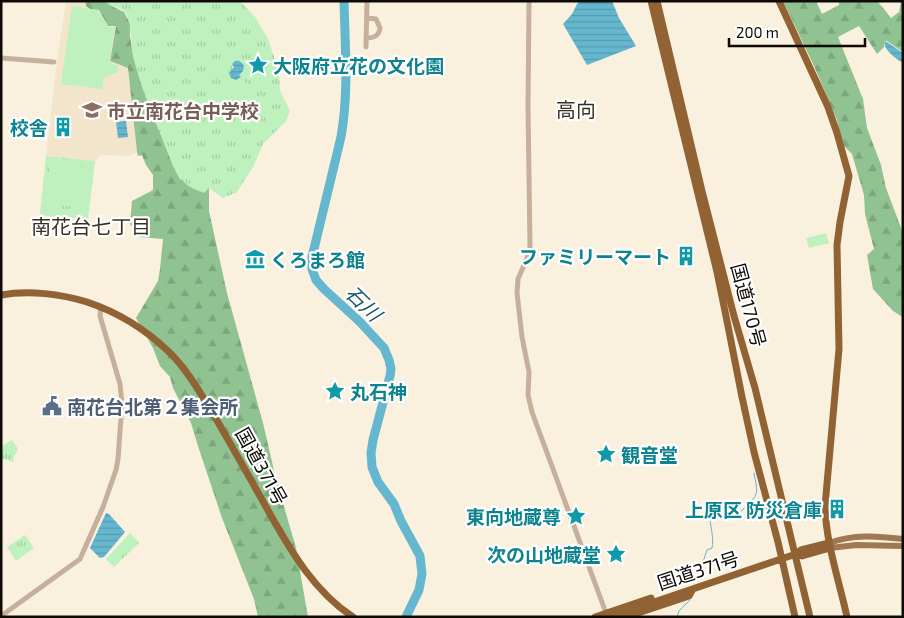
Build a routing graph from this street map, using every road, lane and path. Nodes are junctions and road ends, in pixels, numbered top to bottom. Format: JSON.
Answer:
{"nodes":[{"id":1,"x":367,"y":1,"type":"edge"},
{"id":2,"x":529,"y":1,"type":"edge"},
{"id":3,"x":651,"y":1,"type":"edge"},
{"id":4,"x":657,"y":1,"type":"edge"},
{"id":5,"x":779,"y":1,"type":"edge"},
{"id":6,"x":367,"y":18,"type":"junction"},
{"id":7,"x":366,"y":38,"type":"junction"},
{"id":8,"x":366,"y":47,"type":"dead end"},
{"id":9,"x":1,"y":58,"type":"edge"},
{"id":10,"x":54,"y":62,"type":"dead end"},
{"id":11,"x":3,"y":294,"type":"edge"},
{"id":12,"x":101,"y":307,"type":"junction"},
{"id":13,"x":903,"y":539,"type":"edge"},
{"id":14,"x":830,"y":546,"type":"junction"},
{"id":15,"x":903,"y":546,"type":"edge"},
{"id":16,"x":796,"y":554,"type":"junction"},
{"id":17,"x":781,"y":560,"type":"junction"},
{"id":18,"x":693,"y":588,"type":"junction"},
{"id":19,"x":608,"y":615,"type":"edge"},
{"id":20,"x":1,"y":616,"type":"edge"},
{"id":21,"x":353,"y":617,"type":"edge"},
{"id":22,"x":595,"y":617,"type":"edge"},
{"id":23,"x":626,"y":617,"type":"edge"},
{"id":24,"x":795,"y":617,"type":"edge"},
{"id":25,"x":810,"y":617,"type":"edge"},
{"id":26,"x":847,"y":617,"type":"edge"}],
"edges":[{"from":1,"to":6,"type":"street"},
{"from":2,"to":19,"type":"street"},
{"from":3,"to":17,"type":"highway","name":"国道170号"},
{"from":4,"to":16,"type":"highway","name":"国道170号"},
{"from":5,"to":14,"type":"highway"},
{"from":6,"to":7,"type":"street"},
{"from":6,"to":7,"type":"street"},
{"from":7,"to":8,"type":"street"},
{"from":9,"to":10,"type":"street"},
{"from":11,"to":12,"type":"highway","name":"国道371号"},
{"from":12,"to":20,"type":"street"},
{"from":12,"to":21,"type":"highway","name":"国道371号"},
{"from":13,"to":14,"type":"main road"},
{"from":14,"to":15,"type":"main road"},
{"from":14,"to":16,"type":"highway","name":"国道371号"},
{"from":14,"to":26,"type":"highway"},
{"from":16,"to":17,"type":"highway","name":"国道371号"},
{"from":16,"to":25,"type":"highway","name":"国道170号"},
{"from":17,"to":18,"type":"highway","name":"国道371号"},
{"from":17,"to":24,"type":"highway","name":"国道170号"},
{"from":18,"to":19,"type":"highway","name":"国道371号"},
{"from":18,"to":19,"type":"highway"},
{"from":18,"to":23,"type":"highway"},
{"from":19,"to":22,"type":"highway"}]}
